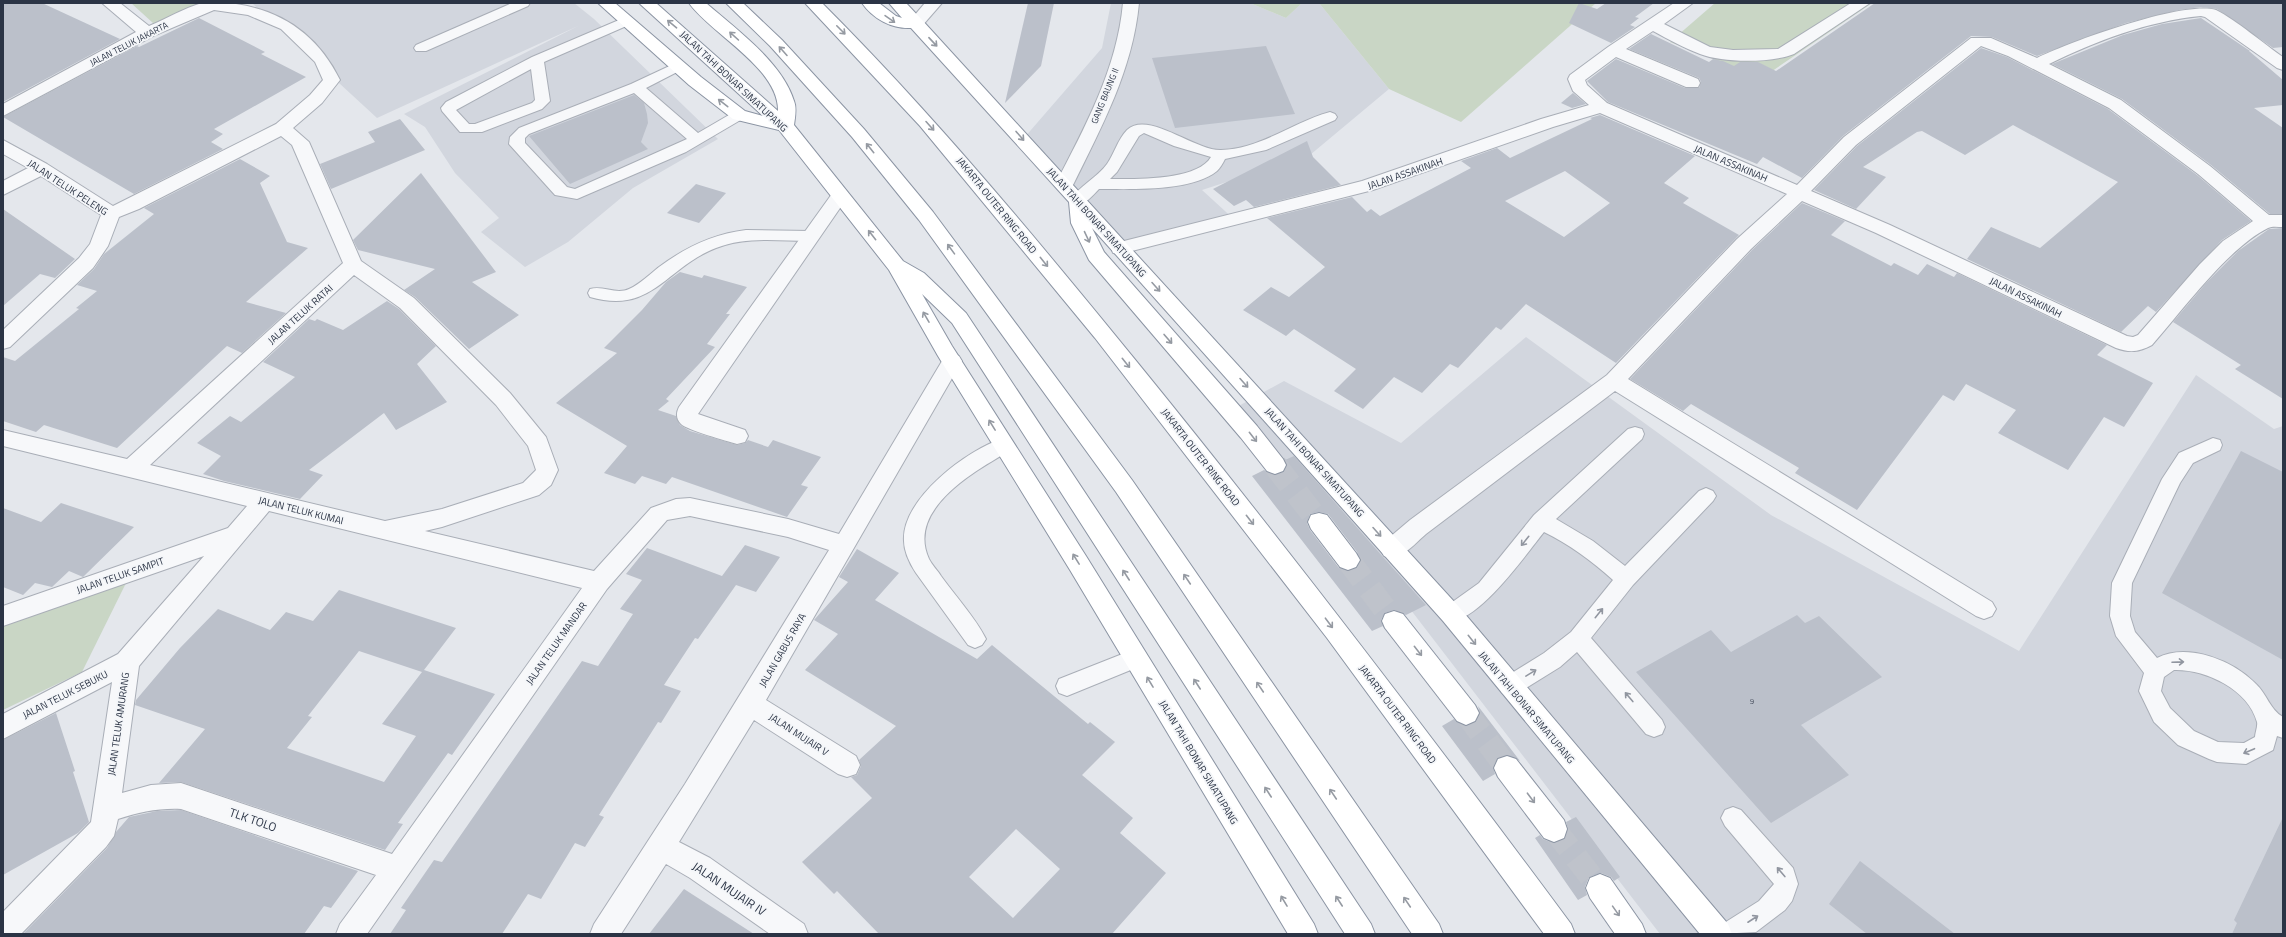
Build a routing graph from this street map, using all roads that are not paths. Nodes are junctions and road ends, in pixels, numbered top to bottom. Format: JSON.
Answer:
{"nodes":[{"id":1,"x":110,"y":3,"type":"edge"},
{"id":2,"x":523,"y":3,"type":"edge"},
{"id":3,"x":606,"y":3,"type":"edge"},
{"id":4,"x":647,"y":3,"type":"edge"},
{"id":5,"x":697,"y":3,"type":"edge"},
{"id":6,"x":734,"y":3,"type":"edge"},
{"id":7,"x":813,"y":3,"type":"edge"},
{"id":8,"x":870,"y":3,"type":"edge"},
{"id":9,"x":897,"y":3,"type":"edge"},
{"id":10,"x":934,"y":3,"type":"edge"},
{"id":11,"x":1131,"y":3,"type":"edge"},
{"id":12,"x":1685,"y":3,"type":"edge"},
{"id":13,"x":1862,"y":3,"type":"edge"},
{"id":14,"x":626,"y":22,"type":"junction"},
{"id":15,"x":916,"y":23,"type":"junction"},
{"id":16,"x":1653,"y":25,"type":"junction"},
{"id":17,"x":147,"y":33,"type":"junction"},
{"id":18,"x":422,"y":48,"type":"dead end"},
{"id":19,"x":1614,"y":50,"type":"junction"},
{"id":20,"x":537,"y":60,"type":"junction"},
{"id":21,"x":2037,"y":64,"type":"junction"},
{"id":22,"x":2283,"y":65,"type":"edge"},
{"id":23,"x":678,"y":66,"type":"junction"},
{"id":24,"x":1692,"y":83,"type":"dead end"},
{"id":25,"x":636,"y":87,"type":"junction"},
{"id":26,"x":1601,"y":107,"type":"junction"},
{"id":27,"x":3,"y":111,"type":"edge"},
{"id":28,"x":739,"y":115,"type":"junction"},
{"id":29,"x":1330,"y":117,"type":"dead end"},
{"id":30,"x":785,"y":126,"type":"junction"},
{"id":31,"x":282,"y":128,"type":"junction"},
{"id":32,"x":697,"y":140,"type":"junction"},
{"id":33,"x":3,"y":146,"type":"edge"},
{"id":34,"x":1220,"y":155,"type":"junction"},
{"id":35,"x":41,"y":168,"type":"junction"},
{"id":36,"x":1097,"y":184,"type":"junction"},
{"id":37,"x":3,"y":189,"type":"edge"},
{"id":38,"x":1071,"y":192,"type":"junction"},
{"id":39,"x":1800,"y":192,"type":"junction"},
{"id":40,"x":840,"y":195,"type":"junction"},
{"id":41,"x":111,"y":213,"type":"junction"},
{"id":42,"x":2274,"y":221,"type":"edge"},
{"id":43,"x":810,"y":236,"type":"junction"},
{"id":44,"x":1120,"y":248,"type":"junction"},
{"id":45,"x":353,"y":265,"type":"junction"},
{"id":46,"x":896,"y":266,"type":"junction"},
{"id":47,"x":596,"y":293,"type":"dead end"},
{"id":48,"x":3,"y":342,"type":"edge"},
{"id":49,"x":952,"y":361,"type":"junction"},
{"id":50,"x":1614,"y":380,"type":"junction"},
{"id":51,"x":1635,"y":434,"type":"dead end"},
{"id":52,"x":737,"y":436,"type":"dead end"},
{"id":53,"x":3,"y":438,"type":"edge"},
{"id":54,"x":2213,"y":445,"type":"dead end"},
{"id":55,"x":1004,"y":446,"type":"junction"},
{"id":56,"x":1275,"y":465,"type":"tunnel mouth"},
{"id":57,"x":131,"y":469,"type":"junction"},
{"id":58,"x":1706,"y":496,"type":"dead end"},
{"id":59,"x":265,"y":502,"type":"junction"},
{"id":60,"x":1541,"y":521,"type":"junction"},
{"id":61,"x":1319,"y":522,"type":"tunnel mouth"},
{"id":62,"x":383,"y":530,"type":"junction"},
{"id":63,"x":237,"y":535,"type":"junction"},
{"id":64,"x":835,"y":541,"type":"junction"},
{"id":65,"x":1392,"y":549,"type":"junction"},
{"id":66,"x":1348,"y":560,"type":"tunnel mouth"},
{"id":67,"x":1626,"y":579,"type":"junction"},
{"id":68,"x":599,"y":582,"type":"junction"},
{"id":69,"x":1984,"y":609,"type":"dead end"},
{"id":70,"x":1451,"y":614,"type":"junction"},
{"id":71,"x":3,"y":616,"type":"edge"},
{"id":72,"x":1394,"y":621,"type":"tunnel mouth"},
{"id":73,"x":1578,"y":638,"type":"junction"},
{"id":74,"x":975,"y":639,"type":"dead end"},
{"id":75,"x":1135,"y":658,"type":"junction"},
{"id":76,"x":127,"y":662,"type":"junction"},
{"id":77,"x":2155,"y":671,"type":"junction"},
{"id":78,"x":1067,"y":686,"type":"dead end"},
{"id":79,"x":1510,"y":686,"type":"junction"},
{"id":80,"x":751,"y":704,"type":"junction"},
{"id":81,"x":1466,"y":713,"type":"tunnel mouth"},
{"id":82,"x":2275,"y":725,"type":"edge"},
{"id":83,"x":3,"y":726,"type":"edge"},
{"id":84,"x":1654,"y":727,"type":"dead end"},
{"id":85,"x":847,"y":765,"type":"dead end"},
{"id":86,"x":1508,"y":768,"type":"tunnel mouth"},
{"id":87,"x":106,"y":812,"type":"junction"},
{"id":88,"x":1733,"y":818,"type":"dead end"},
{"id":89,"x":1554,"y":829,"type":"tunnel mouth"},
{"id":90,"x":662,"y":847,"type":"junction"},
{"id":91,"x":398,"y":869,"type":"junction"},
{"id":92,"x":1600,"y":888,"type":"tunnel mouth"},
{"id":93,"x":3,"y":932,"type":"edge"},
{"id":94,"x":350,"y":934,"type":"edge"},
{"id":95,"x":604,"y":934,"type":"edge"},
{"id":96,"x":794,"y":934,"type":"edge"},
{"id":97,"x":1304,"y":934,"type":"edge"},
{"id":98,"x":1361,"y":934,"type":"edge"},
{"id":99,"x":1429,"y":934,"type":"edge"},
{"id":100,"x":1561,"y":934,"type":"edge"},
{"id":101,"x":1632,"y":934,"type":"edge"},
{"id":102,"x":1718,"y":934,"type":"edge"},
{"id":103,"x":1730,"y":934,"type":"edge"}],
"edges":[{"from":1,"to":17,"type":"street"},
{"from":2,"to":18,"type":"lane"},
{"from":3,"to":14,"type":"highway"},
{"from":30,"to":4,"type":"highway","name":"JALAN TAHI BONAR SIMATUPANG","one_way":true},
{"from":30,"to":5,"type":"highway","one_way":true},
{"from":99,"to":6,"type":"highway","one_way":true},
{"from":7,"to":100,"type":"highway","name":"JAKARTA OUTER RING ROAD","one_way":true},
{"from":8,"to":15,"type":"highway","one_way":true},
{"from":9,"to":15,"type":"highway","name":"JALAN TAHI BONAR SIMATUPANG"},
{"from":10,"to":15,"type":"street"},
{"from":11,"to":38,"type":"street","name":"GANG BAUNG II"},
{"from":12,"to":16,"type":"street"},
{"from":13,"to":16,"type":"street"},
{"from":14,"to":20,"type":"lane"},
{"from":14,"to":23,"type":"highway"},
{"from":15,"to":38,"type":"highway","name":"JALAN TAHI BONAR SIMATUPANG","one_way":true},
{"from":16,"to":19,"type":"street"},
{"from":17,"to":27,"type":"street","name":"JALAN TELUK JAKARTA"},
{"from":17,"to":31,"type":"street","name":"JALAN TELUK JAKARTA"},
{"from":19,"to":24,"type":"street"},
{"from":19,"to":26,"type":"street"},
{"from":20,"to":20,"type":"lane"},
{"from":21,"to":22,"type":"street"},
{"from":21,"to":39,"type":"street"},
{"from":21,"to":42,"type":"street"},
{"from":23,"to":25,"type":"lane"},
{"from":28,"to":23,"type":"highway","one_way":true},
{"from":25,"to":32,"type":"lane"},
{"from":25,"to":32,"type":"lane"},
{"from":26,"to":39,"type":"street","name":"JALAN ASSAKINAH"},
{"from":26,"to":44,"type":"street","name":"JALAN ASSAKINAH"},
{"from":28,"to":30,"type":"highway"},
{"from":28,"to":32,"type":"lane"},
{"from":29,"to":34,"type":"lane"},
{"from":30,"to":40,"type":"highway","name":"JALAN TAHI BONAR SIMATUPANG"},
{"from":31,"to":41,"type":"street","name":"JALAN TELUK JAKARTA"},
{"from":31,"to":45,"type":"street"},
{"from":33,"to":35,"type":"street","name":"JALAN TELUK PELENG"},
{"from":34,"to":36,"type":"lane"},
{"from":34,"to":36,"type":"lane"},
{"from":35,"to":37,"type":"street"},
{"from":35,"to":41,"type":"street","name":"JALAN TELUK PELENG"},
{"from":36,"to":38,"type":"lane"},
{"from":38,"to":44,"type":"highway","name":"JALAN TAHI BONAR SIMATUPANG"},
{"from":38,"to":56,"type":"highway","one_way":true},
{"from":39,"to":42,"type":"street","name":"JALAN ASSAKINAH"},
{"from":39,"to":50,"type":"street"},
{"from":40,"to":43,"type":"street"},
{"from":46,"to":40,"type":"highway","name":"JALAN TAHI BONAR SIMATUPANG","one_way":true},
{"from":41,"to":48,"type":"street","name":"JALAN TELUK PELENG"},
{"from":43,"to":47,"type":"lane"},
{"from":43,"to":52,"type":"street"},
{"from":44,"to":65,"type":"highway","name":"JALAN TAHI BONAR SIMATUPANG","one_way":true},
{"from":45,"to":57,"type":"street","name":"JALAN TELUK RATAI"},
{"from":45,"to":62,"type":"street"},
{"from":49,"to":46,"type":"highway","name":"JALAN TAHI BONAR SIMATUPANG","one_way":true},
{"from":98,"to":46,"type":"highway","one_way":true},
{"from":55,"to":49,"type":"highway","name":"JALAN TAHI BONAR SIMATUPANG","one_way":true},
{"from":49,"to":64,"type":"street","name":"JALAN GABUS RAYA"},
{"from":50,"to":65,"type":"street"},
{"from":50,"to":69,"type":"street"},
{"from":51,"to":60,"type":"lane"},
{"from":53,"to":57,"type":"street","name":"JALAN TELUK KUMAI"},
{"from":54,"to":77,"type":"lane"},
{"from":55,"to":74,"type":"lane"},
{"from":75,"to":55,"type":"highway","name":"JALAN TAHI BONAR SIMATUPANG","one_way":true},
{"from":57,"to":59,"type":"street","name":"JALAN TELUK KUMAI"},
{"from":58,"to":67,"type":"lane"},
{"from":59,"to":62,"type":"street","name":"JALAN TELUK KUMAI"},
{"from":59,"to":63,"type":"street","name":"JALAN TELUK AMURANG"},
{"from":60,"to":67,"type":"lane"},
{"from":60,"to":70,"type":"lane","one_way":true},
{"from":61,"to":66,"type":"highway"},
{"from":62,"to":68,"type":"street","name":"JALAN TELUK KUMAI"},
{"from":63,"to":71,"type":"street","name":"JALAN TELUK SAMPIT"},
{"from":63,"to":76,"type":"street","name":"JALAN TELUK AMURANG"},
{"from":64,"to":68,"type":"street","name":"JALAN TELUK MANDAR"},
{"from":64,"to":80,"type":"street","name":"JALAN GABUS RAYA"},
{"from":65,"to":70,"type":"highway","name":"JALAN TAHI BONAR SIMATUPANG"},
{"from":73,"to":67,"type":"lane","one_way":true},
{"from":68,"to":91,"type":"street","name":"JALAN TELUK MANDAR"},
{"from":70,"to":79,"type":"highway","name":"JALAN TAHI BONAR SIMATUPANG","one_way":true},
{"from":72,"to":81,"type":"highway","one_way":true},
{"from":79,"to":73,"type":"lane","one_way":true},
{"from":84,"to":73,"type":"lane","one_way":true},
{"from":75,"to":78,"type":"lane"},
{"from":97,"to":75,"type":"highway","name":"JALAN TAHI BONAR SIMATUPANG","one_way":true},
{"from":76,"to":83,"type":"street","name":"JALAN TELUK SEBUKU"},
{"from":76,"to":87,"type":"street","name":"JALAN TELUK AMURANG"},
{"from":77,"to":82,"type":"lane","one_way":true},
{"from":82,"to":77,"type":"lane","one_way":true},
{"from":79,"to":102,"type":"highway","name":"JALAN TAHI BONAR SIMATUPANG"},
{"from":80,"to":85,"type":"street","name":"JALAN MUJAIR V"},
{"from":80,"to":90,"type":"street","name":"JALAN GABUS RAYA"},
{"from":86,"to":89,"type":"highway","one_way":true},
{"from":87,"to":91,"type":"street","name":"TLK TOLO"},
{"from":87,"to":93,"type":"street","name":"JALAN TELUK AMURANG"},
{"from":103,"to":88,"type":"lane","one_way":true},
{"from":90,"to":95,"type":"street","name":"JALAN GABUS RAYA"},
{"from":90,"to":96,"type":"street","name":"JALAN MUJAIR IV"},
{"from":91,"to":94,"type":"street","name":"JALAN TELUK MANDAR"},
{"from":92,"to":101,"type":"highway","one_way":true}]}
